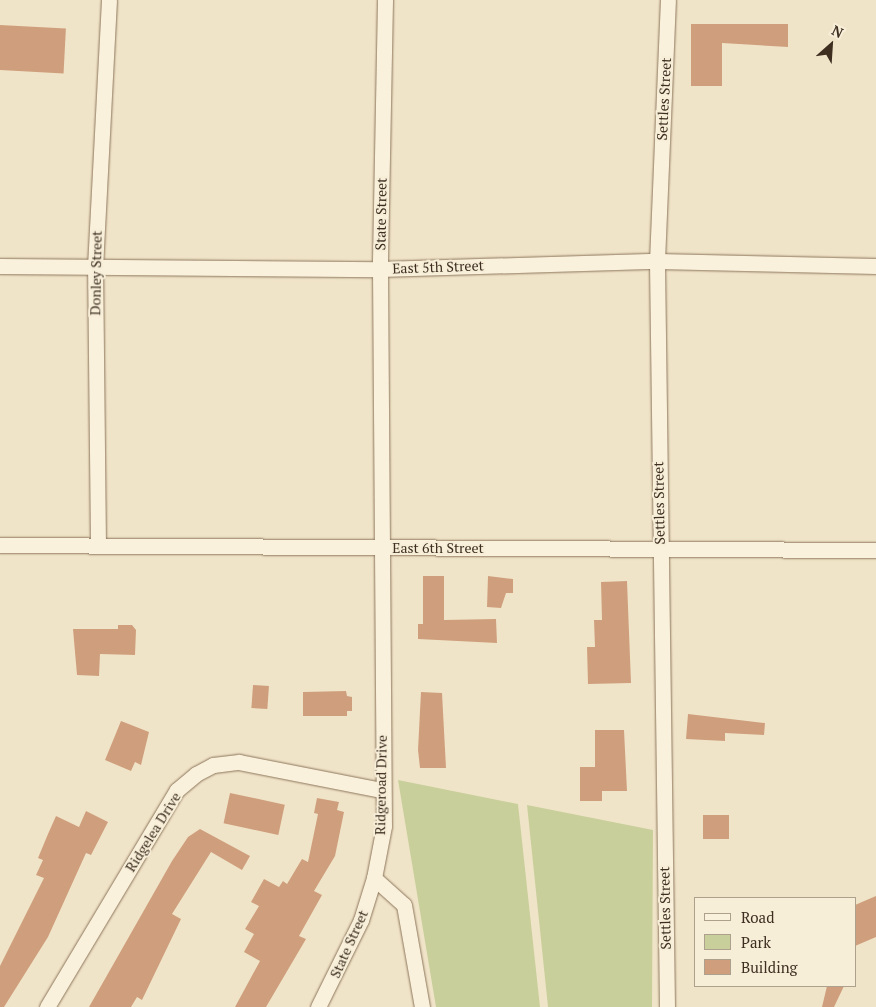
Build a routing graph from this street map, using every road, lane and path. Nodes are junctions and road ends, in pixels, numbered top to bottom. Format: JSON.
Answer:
{"nodes":[{"id":1,"x":108,"y":0,"type":"edge"},
{"id":2,"x":384,"y":0,"type":"edge"},
{"id":3,"x":668,"y":0,"type":"edge"},
{"id":4,"x":657,"y":261,"type":"junction"},
{"id":5,"x":0,"y":266,"type":"edge"},
{"id":6,"x":876,"y":266,"type":"edge"},
{"id":7,"x":95,"y":267,"type":"junction"},
{"id":8,"x":380,"y":269,"type":"junction"},
{"id":9,"x":0,"y":545,"type":"edge"},
{"id":10,"x":98,"y":546,"type":"junction"},
{"id":11,"x":381,"y":548,"type":"junction"},
{"id":12,"x":660,"y":548,"type":"junction"},
{"id":13,"x":876,"y":550,"type":"edge"},
{"id":14,"x":382,"y":790,"type":"junction"},
{"id":15,"x":374,"y":878,"type":"junction"},
{"id":16,"x":47,"y":1007,"type":"edge"},
{"id":17,"x":318,"y":1007,"type":"edge"},
{"id":18,"x":422,"y":1007,"type":"edge"},
{"id":19,"x":667,"y":1007,"type":"edge"}],
"edges":[{"from":1,"to":7,"type":"street","name":"Donley Street"},
{"from":2,"to":8,"type":"street","name":"State Street"},
{"from":3,"to":4,"type":"street","name":"Settles Street"},
{"from":4,"to":6,"type":"street","name":"East 5th Street"},
{"from":4,"to":8,"type":"street","name":"East 5th Street"},
{"from":4,"to":12,"type":"street","name":"Settles Street"},
{"from":5,"to":7,"type":"street","name":"East 5th Street"},
{"from":7,"to":8,"type":"street","name":"East 5th Street"},
{"from":7,"to":10,"type":"street","name":"Donley Street"},
{"from":8,"to":11,"type":"street","name":"State Street"},
{"from":9,"to":10,"type":"street","name":"East 6th Street"},
{"from":10,"to":11,"type":"street","name":"East 6th Street"},
{"from":11,"to":12,"type":"street","name":"East 6th Street"},
{"from":11,"to":14,"type":"street","name":"Ridgeroad Drive"},
{"from":12,"to":13,"type":"street","name":"East 6th Street"},
{"from":12,"to":19,"type":"street","name":"Settles Street"},
{"from":14,"to":15,"type":"street","name":"Ridgeroad Drive"},
{"from":14,"to":16,"type":"street","name":"Ridgelea Drive"},
{"from":15,"to":17,"type":"street","name":"State Street"},
{"from":15,"to":18,"type":"street"}]}
